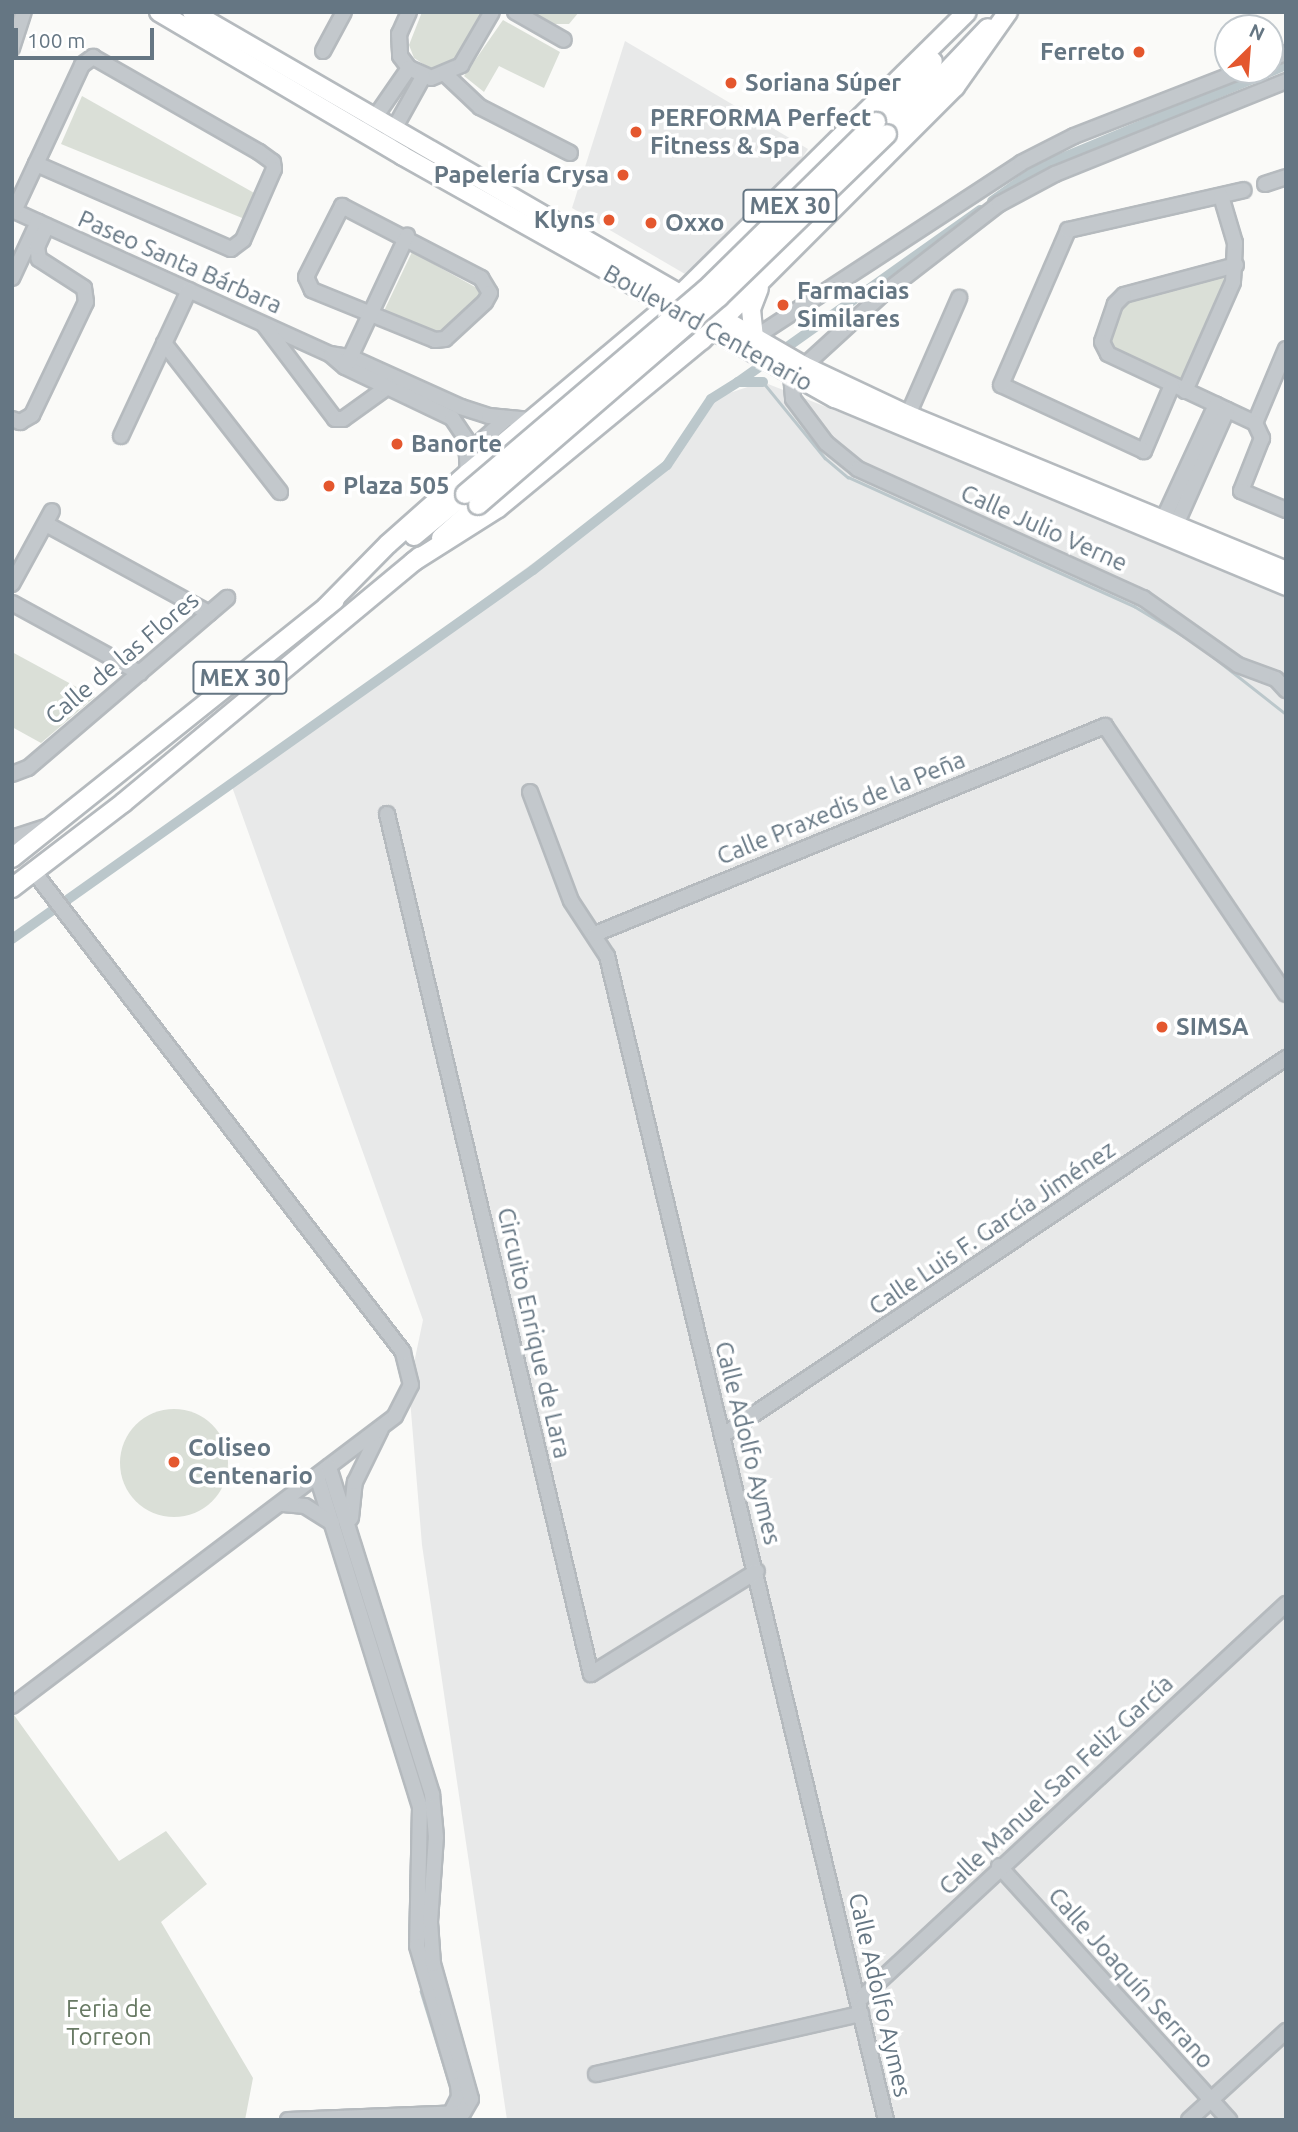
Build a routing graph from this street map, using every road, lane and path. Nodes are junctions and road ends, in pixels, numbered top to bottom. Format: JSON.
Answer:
{"nodes":[{"id":1,"x":24,"y":12,"type":"edge"},
{"id":2,"x":159,"y":12,"type":"edge"},
{"id":3,"x":192,"y":12,"type":"edge"},
{"id":4,"x":344,"y":12,"type":"edge"},
{"id":5,"x":409,"y":12,"type":"edge"},
{"id":6,"x":492,"y":12,"type":"edge"},
{"id":7,"x":515,"y":12,"type":"edge"},
{"id":8,"x":967,"y":12,"type":"edge"},
{"id":9,"x":979,"y":12,"type":"edge"},
{"id":10,"x":1006,"y":12,"type":"edge"},
{"id":11,"x":564,"y":40,"type":"dead end"},
{"id":12,"x":12,"y":48,"type":"edge"},
{"id":13,"x":324,"y":51,"type":"dead end"},
{"id":14,"x":409,"y":68,"type":"junction"},
{"id":15,"x":446,"y":75,"type":"junction"},
{"id":16,"x":423,"y":77,"type":"junction"},
{"id":17,"x":1214,"y":81,"type":"edge"},
{"id":18,"x":1286,"y":81,"type":"edge"},
{"id":19,"x":369,"y":126,"type":"junction"},
{"id":20,"x":881,"y":128,"type":"junction"},
{"id":21,"x":389,"y":137,"type":"junction"},
{"id":22,"x":570,"y":153,"type":"dead end"},
{"id":23,"x":36,"y":164,"type":"junction"},
{"id":24,"x":1286,"y":177,"type":"edge"},
{"id":25,"x":1265,"y":184,"type":"dead end"},
{"id":26,"x":1244,"y":190,"type":"dead end"},
{"id":27,"x":1221,"y":195,"type":"junction"},
{"id":28,"x":13,"y":211,"type":"edge"},
{"id":29,"x":42,"y":224,"type":"junction"},
{"id":30,"x":407,"y":236,"type":"junction"},
{"id":31,"x":715,"y":262,"type":"junction"},
{"id":32,"x":1236,"y":264,"type":"junction"},
{"id":33,"x":12,"y":278,"type":"edge"},
{"id":34,"x":626,"y":283,"type":"junction"},
{"id":35,"x":757,"y":287,"type":"junction"},
{"id":36,"x":188,"y":290,"type":"junction"},
{"id":37,"x":959,"y":298,"type":"dead end"},
{"id":38,"x":673,"y":301,"type":"junction"},
{"id":39,"x":369,"y":315,"type":"junction"},
{"id":40,"x":264,"y":324,"type":"junction"},
{"id":41,"x":717,"y":325,"type":"junction"},
{"id":42,"x":640,"y":332,"type":"junction"},
{"id":43,"x":164,"y":344,"type":"junction"},
{"id":44,"x":755,"y":344,"type":"junction"},
{"id":45,"x":1286,"y":349,"type":"edge"},
{"id":46,"x":347,"y":362,"type":"junction"},
{"id":47,"x":793,"y":368,"type":"junction"},
{"id":48,"x":670,"y":369,"type":"junction"},
{"id":49,"x":389,"y":386,"type":"junction"},
{"id":50,"x":1178,"y":388,"type":"junction"},
{"id":51,"x":1222,"y":408,"type":"junction"},
{"id":52,"x":12,"y":419,"type":"edge"},
{"id":53,"x":506,"y":419,"type":"junction"},
{"id":54,"x":531,"y":420,"type":"junction"},
{"id":55,"x":901,"y":420,"type":"junction"},
{"id":56,"x":1255,"y":423,"type":"junction"},
{"id":57,"x":121,"y":436,"type":"dead end"},
{"id":58,"x":470,"y":451,"type":"junction"},
{"id":59,"x":996,"y":467,"type":"junction"},
{"id":60,"x":468,"y":473,"type":"junction"},
{"id":61,"x":1059,"y":477,"type":"junction"},
{"id":62,"x":279,"y":492,"type":"dead end"},
{"id":63,"x":472,"y":500,"type":"junction"},
{"id":64,"x":1093,"y":506,"type":"junction"},
{"id":65,"x":1286,"y":510,"type":"edge"},
{"id":66,"x":1169,"y":523,"type":"junction"},
{"id":67,"x":413,"y":562,"type":"junction"},
{"id":68,"x":1286,"y":571,"type":"edge"},
{"id":69,"x":12,"y":584,"type":"edge"},
{"id":70,"x":1286,"y":586,"type":"edge"},
{"id":71,"x":227,"y":598,"type":"dead end"},
{"id":72,"x":12,"y":603,"type":"edge"},
{"id":73,"x":327,"y":607,"type":"junction"},
{"id":74,"x":209,"y":613,"type":"junction"},
{"id":75,"x":140,"y":673,"type":"junction"},
{"id":76,"x":1286,"y":690,"type":"edge"},
{"id":77,"x":12,"y":774,"type":"edge"},
{"id":78,"x":530,"y":792,"type":"dead end"},
{"id":79,"x":387,"y":814,"type":"dead end"},
{"id":80,"x":60,"y":822,"type":"junction"},
{"id":81,"x":12,"y":838,"type":"edge"},
{"id":82,"x":12,"y":858,"type":"edge"},
{"id":83,"x":34,"y":872,"type":"junction"},
{"id":84,"x":12,"y":888,"type":"edge"},
{"id":85,"x":595,"y":934,"type":"junction"},
{"id":86,"x":1286,"y":994,"type":"edge"},
{"id":87,"x":1286,"y":1058,"type":"edge"},
{"id":88,"x":383,"y":1425,"type":"junction"},
{"id":89,"x":723,"y":1435,"type":"junction"},
{"id":90,"x":329,"y":1467,"type":"junction"},
{"id":91,"x":317,"y":1476,"type":"junction"},
{"id":92,"x":283,"y":1504,"type":"junction"},
{"id":93,"x":332,"y":1524,"type":"junction"},
{"id":94,"x":351,"y":1526,"type":"junction"},
{"id":95,"x":757,"y":1571,"type":"junction"},
{"id":96,"x":1286,"y":1604,"type":"edge"},
{"id":97,"x":12,"y":1706,"type":"edge"},
{"id":98,"x":411,"y":1718,"type":"junction"},
{"id":99,"x":395,"y":1720,"type":"junction"},
{"id":100,"x":999,"y":1866,"type":"junction"},
{"id":101,"x":859,"y":2007,"type":"junction"},
{"id":102,"x":1286,"y":2031,"type":"edge"},
{"id":103,"x":596,"y":2074,"type":"dead end"},
{"id":104,"x":1211,"y":2100,"type":"junction"},
{"id":105,"x":451,"y":2113,"type":"junction"},
{"id":106,"x":288,"y":2120,"type":"edge"},
{"id":107,"x":886,"y":2120,"type":"edge"},
{"id":108,"x":1189,"y":2120,"type":"edge"},
{"id":109,"x":1229,"y":2120,"type":"edge"}],
"edges":[{"from":1,"to":12,"type":"street"},
{"from":2,"to":19,"type":"main road","name":"Boulevard Centenario"},
{"from":3,"to":19,"type":"main road","name":"Boulevard Centenario"},
{"from":4,"to":13,"type":"street"},
{"from":5,"to":14,"type":"street"},
{"from":6,"to":15,"type":"street"},
{"from":7,"to":11,"type":"street"},
{"from":8,"to":31,"type":"main road"},
{"from":9,"to":20,"type":"main road","number":"MEX 30"},
{"from":10,"to":20,"type":"main road","number":"MEX 30"},
{"from":10,"to":35,"type":"main road"},
{"from":14,"to":16,"type":"street"},
{"from":14,"to":19,"type":"street"},
{"from":15,"to":16,"type":"street"},
{"from":15,"to":22,"type":"street"},
{"from":16,"to":21,"type":"street"},
{"from":17,"to":44,"type":"street"},
{"from":18,"to":47,"type":"street"},
{"from":19,"to":21,"type":"main road","name":"Boulevard Centenario"},
{"from":20,"to":63,"type":"main road","number":"MEX 30","bridge":true},
{"from":21,"to":34,"type":"main road","name":"Boulevard Centenario"},
{"from":21,"to":38,"type":"main road","name":"Boulevard Centenario"},
{"from":23,"to":23,"type":"street"},
{"from":23,"to":28,"type":"street"},
{"from":24,"to":25,"type":"street"},
{"from":26,"to":27,"type":"street"},
{"from":27,"to":32,"type":"street"},
{"from":27,"to":50,"type":"street"},
{"from":28,"to":29,"type":"street","name":"Paseo Santa Bárbara"},
{"from":29,"to":33,"type":"street"},
{"from":29,"to":36,"type":"street","name":"Paseo Santa Bárbara"},
{"from":29,"to":52,"type":"street"},
{"from":30,"to":39,"type":"street"},
{"from":30,"to":39,"type":"street"},
{"from":30,"to":39,"type":"street"},
{"from":31,"to":35,"type":"main road"},
{"from":31,"to":38,"type":"main road"},
{"from":32,"to":50,"type":"street"},
{"from":32,"to":50,"type":"street"},
{"from":34,"to":38,"type":"main road","name":"Boulevard Centenario"},
{"from":34,"to":42,"type":"main road"},
{"from":35,"to":41,"type":"main road"},
{"from":35,"to":44,"type":"main road"},
{"from":36,"to":40,"type":"street","name":"Paseo Santa Bárbara"},
{"from":36,"to":43,"type":"street"},
{"from":37,"to":55,"type":"street"},
{"from":38,"to":41,"type":"main road","name":"Boulevard Centenario"},
{"from":38,"to":42,"type":"main road"},
{"from":39,"to":46,"type":"street"},
{"from":40,"to":46,"type":"street","name":"Paseo Santa Bárbara"},
{"from":40,"to":49,"type":"street"},
{"from":41,"to":44,"type":"main road","name":"Boulevard Centenario"},
{"from":41,"to":48,"type":"main road"},
{"from":42,"to":48,"type":"main road"},
{"from":42,"to":54,"type":"main road"},
{"from":43,"to":57,"type":"street"},
{"from":43,"to":62,"type":"street"},
{"from":44,"to":47,"type":"main road","name":"Boulevard Centenario"},
{"from":45,"to":56,"type":"street"},
{"from":46,"to":49,"type":"street","name":"Paseo Santa Bárbara"},
{"from":46,"to":53,"type":"street","name":"Paseo Santa Bárbara"},
{"from":47,"to":55,"type":"main road","name":"Boulevard Centenario"},
{"from":47,"to":76,"type":"street","name":"Calle Julio Verne"},
{"from":48,"to":67,"type":"main road"},
{"from":49,"to":58,"type":"street","name":"Paseo Santa Bárbara"},
{"from":50,"to":51,"type":"street"},
{"from":51,"to":56,"type":"street"},
{"from":51,"to":66,"type":"street"},
{"from":53,"to":54,"type":"street","name":"Paseo Santa Bárbara"},
{"from":53,"to":58,"type":"street"},
{"from":54,"to":60,"type":"main road"},
{"from":55,"to":59,"type":"main road","name":"Boulevard Centenario"},
{"from":55,"to":61,"type":"main road","name":"Boulevard Centenario"},
{"from":56,"to":65,"type":"street"},
{"from":58,"to":60,"type":"street"},
{"from":59,"to":61,"type":"main road"},
{"from":59,"to":64,"type":"main road","name":"Boulevard Centenario"},
{"from":60,"to":73,"type":"main road"},
{"from":61,"to":66,"type":"main road","name":"Boulevard Centenario"},
{"from":63,"to":67,"type":"main road","number":"MEX 30"},
{"from":63,"to":73,"type":"main road","number":"MEX 30"},
{"from":64,"to":66,"type":"main road"},
{"from":64,"to":70,"type":"main road","name":"Boulevard Centenario"},
{"from":66,"to":68,"type":"main road","name":"Boulevard Centenario"},
{"from":67,"to":83,"type":"main road","number":"MEX 30"},
{"from":69,"to":74,"type":"street"},
{"from":71,"to":74,"type":"street","name":"Calle de las Flores"},
{"from":72,"to":75,"type":"street"},
{"from":73,"to":80,"type":"main road","number":"MEX 30"},
{"from":74,"to":75,"type":"street","name":"Calle de las Flores"},
{"from":75,"to":77,"type":"street","name":"Calle de las Flores"},
{"from":78,"to":85,"type":"street","name":"Calle Adolfo Aymes"},
{"from":79,"to":95,"type":"street","name":"Circuito Enrique de Lara"},
{"from":80,"to":81,"type":"street"},
{"from":80,"to":82,"type":"main road","number":"MEX 30"},
{"from":83,"to":84,"type":"main road","number":"MEX 30"},
{"from":83,"to":88,"type":"street"},
{"from":85,"to":86,"type":"street","name":"Calle Praxedis de la Peña"},
{"from":85,"to":89,"type":"street","name":"Calle Adolfo Aymes"},
{"from":87,"to":89,"type":"street","name":"Calle Luis F. García Jiménez"},
{"from":88,"to":90,"type":"street"},
{"from":88,"to":94,"type":"street"},
{"from":89,"to":95,"type":"street","name":"Calle Adolfo Aymes"},
{"from":90,"to":91,"type":"street"},
{"from":90,"to":94,"type":"street"},
{"from":91,"to":92,"type":"street"},
{"from":91,"to":93,"type":"street"},
{"from":92,"to":93,"type":"street"},
{"from":92,"to":97,"type":"street"},
{"from":93,"to":99,"type":"street"},
{"from":94,"to":98,"type":"street"},
{"from":95,"to":101,"type":"street","name":"Calle Adolfo Aymes"},
{"from":96,"to":100,"type":"street","name":"Calle Manuel San Feliz García"},
{"from":98,"to":99,"type":"street"},
{"from":98,"to":105,"type":"street"},
{"from":99,"to":105,"type":"street"},
{"from":100,"to":101,"type":"street","name":"Calle Manuel San Feliz García"},
{"from":100,"to":104,"type":"street","name":"Calle Joaquín Serrano"},
{"from":101,"to":103,"type":"street"},
{"from":101,"to":107,"type":"street","name":"Calle Adolfo Aymes"},
{"from":102,"to":104,"type":"street"},
{"from":104,"to":108,"type":"street"},
{"from":104,"to":109,"type":"street","name":"Calle Joaquín Serrano"},
{"from":105,"to":106,"type":"street"}]}
